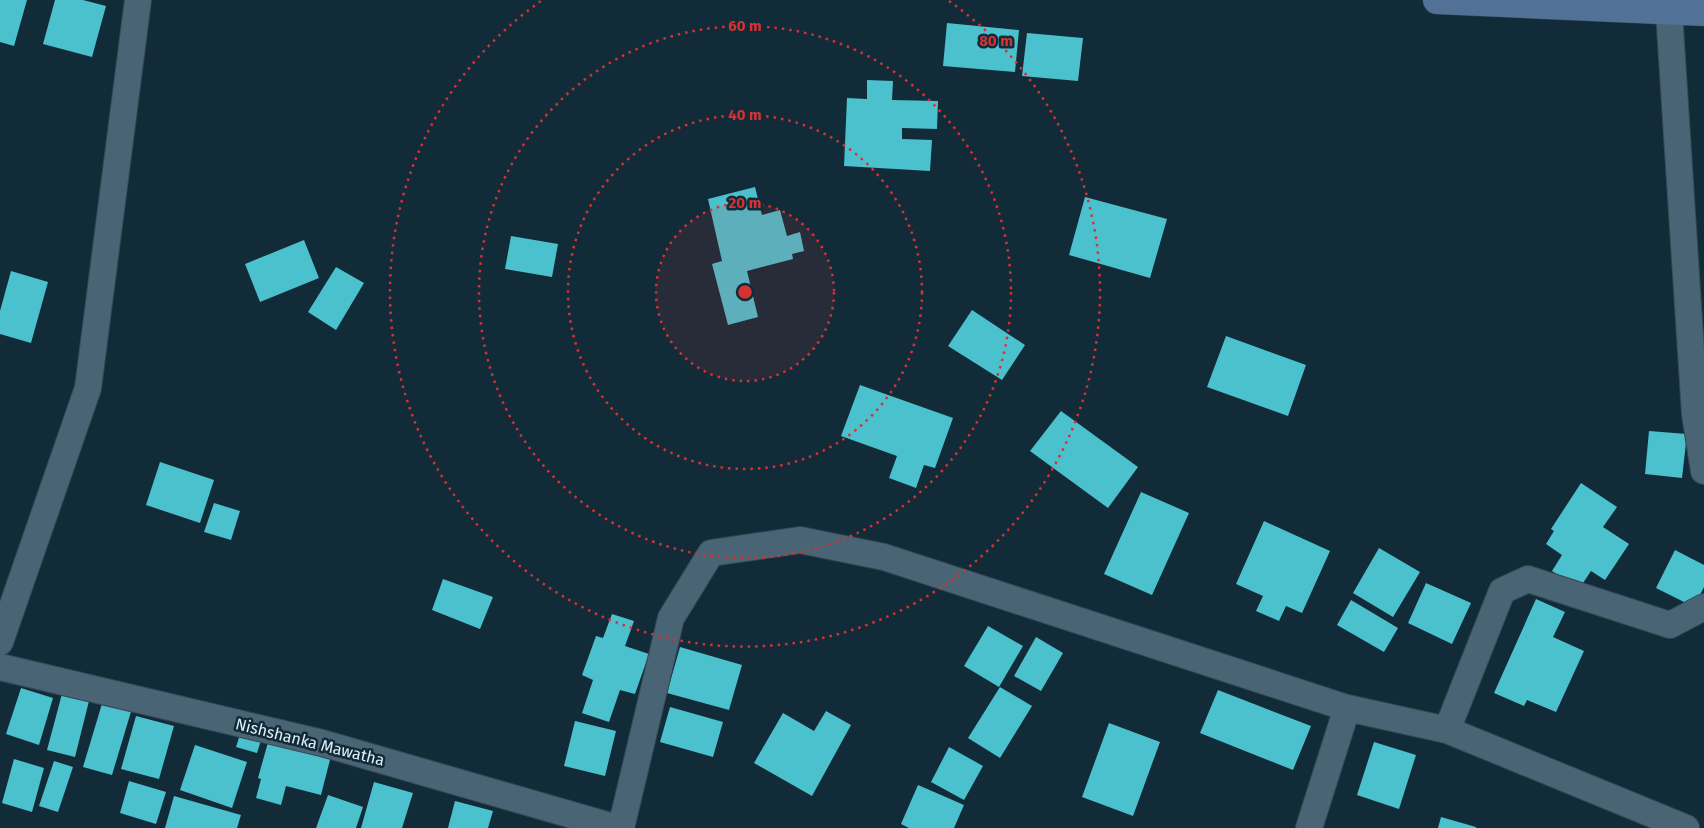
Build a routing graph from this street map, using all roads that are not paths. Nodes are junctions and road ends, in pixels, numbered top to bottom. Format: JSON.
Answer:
{"nodes":[{"id":1,"x":138,"y":0,"type":"edge"},
{"id":2,"x":1437,"y":0,"type":"edge"},
{"id":3,"x":1669,"y":12,"type":"junction"},
{"id":4,"x":1704,"y":12,"type":"edge"},
{"id":5,"x":1704,"y":471,"type":"edge"},
{"id":6,"x":1704,"y":607,"type":"edge"},
{"id":7,"x":0,"y":642,"type":"edge"},
{"id":8,"x":0,"y":667,"type":"edge"},
{"id":9,"x":1347,"y":708,"type":"junction"},
{"id":10,"x":1447,"y":730,"type":"junction"},
{"id":11,"x":617,"y":828,"type":"edge"},
{"id":12,"x":621,"y":828,"type":"edge"},
{"id":13,"x":1309,"y":828,"type":"edge"},
{"id":14,"x":1686,"y":828,"type":"edge"}],
"edges":[{"from":1,"to":7,"type":"street"},
{"from":2,"to":3,"type":"street"},
{"from":3,"to":4,"type":"street"},
{"from":3,"to":5,"type":"street"},
{"from":6,"to":10,"type":"street"},
{"from":8,"to":11,"type":"street","name":"Nishshanka Mawatha"},
{"from":9,"to":10,"type":"street"},
{"from":9,"to":12,"type":"street"},
{"from":9,"to":13,"type":"street"},
{"from":10,"to":14,"type":"street"}]}
